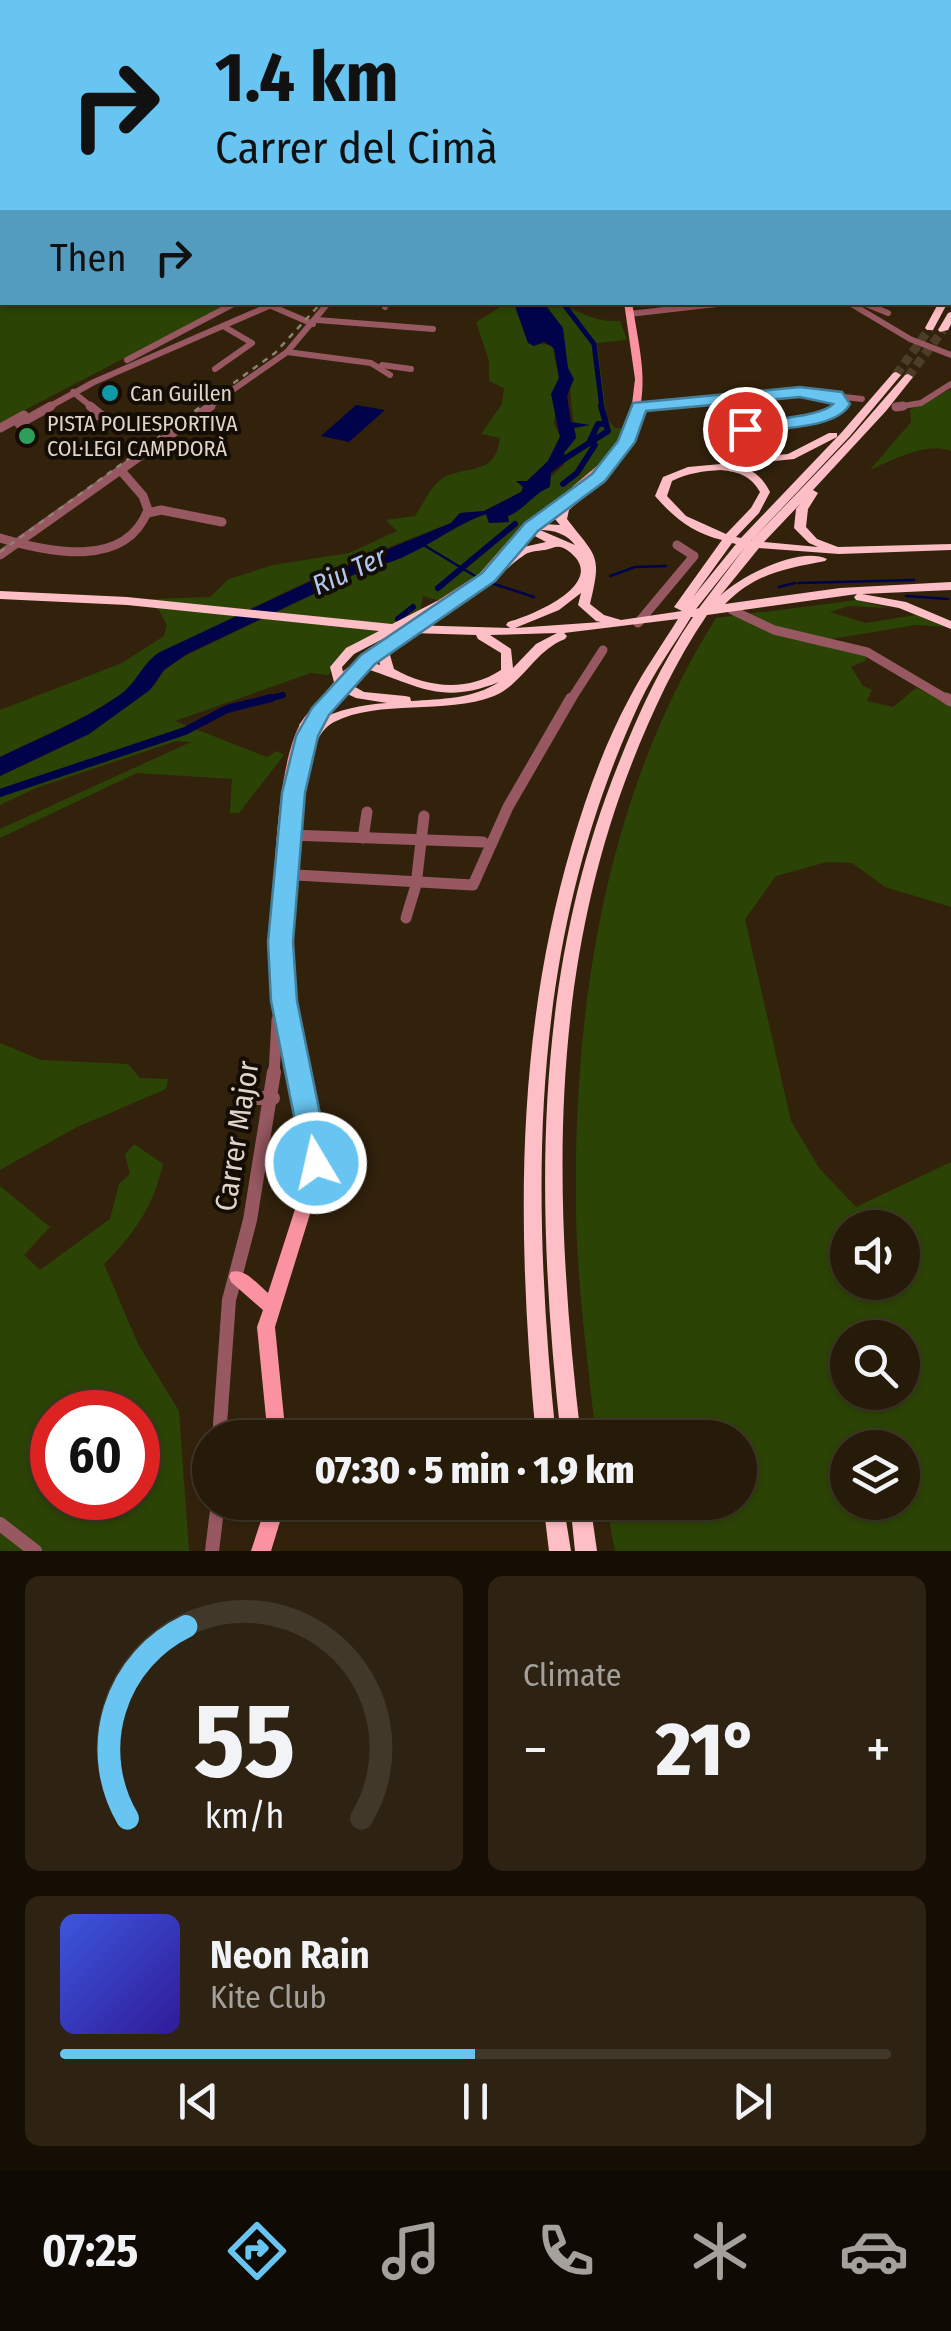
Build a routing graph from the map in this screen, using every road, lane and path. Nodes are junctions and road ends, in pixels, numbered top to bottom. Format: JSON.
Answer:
{"nodes":[{"id":1,"x":231,"y":305,"type":"edge"},
{"id":2,"x":265,"y":305,"type":"edge"},
{"id":3,"x":327,"y":305,"type":"edge"},
{"id":4,"x":621,"y":305,"type":"edge"},
{"id":5,"x":628,"y":305,"type":"edge"},
{"id":6,"x":697,"y":305,"type":"edge"},
{"id":7,"x":853,"y":305,"type":"edge"},
{"id":8,"x":868,"y":305,"type":"edge"},
{"id":9,"x":942,"y":305,"type":"edge"},
{"id":10,"x":888,"y":313,"type":"dead end"},
{"id":11,"x":629,"y":314,"type":"junction"},
{"id":12,"x":951,"y":315,"type":"edge"},
{"id":13,"x":315,"y":322,"type":"junction"},
{"id":14,"x":223,"y":326,"type":"junction"},
{"id":15,"x":189,"y":328,"type":"junction"},
{"id":16,"x":930,"y":328,"type":"tunnel mouth"},
{"id":17,"x":432,"y":329,"type":"dead end"},
{"id":18,"x":943,"y":330,"type":"tunnel mouth"},
{"id":19,"x":204,"y":334,"type":"junction"},
{"id":20,"x":150,"y":352,"type":"junction"},
{"id":21,"x":287,"y":352,"type":"junction"},
{"id":22,"x":951,"y":355,"type":"edge"},
{"id":23,"x":167,"y":362,"type":"dead end"},
{"id":24,"x":371,"y":363,"type":"junction"},
{"id":25,"x":639,"y":366,"type":"junction"},
{"id":26,"x":215,"y":369,"type":"dead end"},
{"id":27,"x":411,"y":369,"type":"dead end"},
{"id":28,"x":390,"y":375,"type":"dead end"},
{"id":29,"x":951,"y":384,"type":"edge"},
{"id":30,"x":885,"y":387,"type":"junction"},
{"id":31,"x":73,"y":392,"type":"junction"},
{"id":32,"x":836,"y":396,"type":"junction"},
{"id":33,"x":862,"y":399,"type":"dead end"},
{"id":34,"x":639,"y":406,"type":"junction"},
{"id":35,"x":896,"y":407,"type":"dead end"},
{"id":36,"x":95,"y":416,"type":"dead end"},
{"id":37,"x":19,"y":424,"type":"dead end"},
{"id":38,"x":0,"y":428,"type":"edge"},
{"id":39,"x":745,"y":429,"type":"dead end"},
{"id":40,"x":619,"y":452,"type":"junction"},
{"id":41,"x":835,"y":459,"type":"junction"},
{"id":42,"x":122,"y":473,"type":"junction"},
{"id":43,"x":598,"y":478,"type":"junction"},
{"id":44,"x":584,"y":484,"type":"junction"},
{"id":45,"x":148,"y":513,"type":"junction"},
{"id":46,"x":222,"y":522,"type":"dead end"},
{"id":47,"x":532,"y":527,"type":"junction"},
{"id":48,"x":720,"y":536,"type":"junction"},
{"id":49,"x":1,"y":538,"type":"edge"},
{"id":50,"x":580,"y":541,"type":"junction"},
{"id":51,"x":677,"y":545,"type":"dead end"},
{"id":52,"x":951,"y":550,"type":"edge"},
{"id":53,"x":506,"y":552,"type":"junction"},
{"id":54,"x":854,"y":554,"type":"junction"},
{"id":55,"x":0,"y":555,"type":"edge"},
{"id":56,"x":580,"y":556,"type":"junction"},
{"id":57,"x":494,"y":572,"type":"junction"},
{"id":58,"x":951,"y":585,"type":"edge"},
{"id":59,"x":0,"y":595,"type":"edge"},
{"id":60,"x":799,"y":599,"type":"junction"},
{"id":61,"x":437,"y":606,"type":"junction"},
{"id":62,"x":732,"y":610,"type":"junction"},
{"id":63,"x":691,"y":618,"type":"junction"},
{"id":64,"x":643,"y":623,"type":"junction"},
{"id":65,"x":951,"y":625,"type":"edge"},
{"id":66,"x":595,"y":629,"type":"junction"},
{"id":67,"x":408,"y":630,"type":"junction"},
{"id":68,"x":438,"y":630,"type":"joint"},
{"id":69,"x":471,"y":631,"type":"junction"},
{"id":70,"x":602,"y":650,"type":"dead end"},
{"id":71,"x":358,"y":668,"type":"junction"},
{"id":72,"x":518,"y":669,"type":"junction"},
{"id":73,"x":393,"y":675,"type":"junction"},
{"id":74,"x":951,"y":701,"type":"edge"},
{"id":75,"x":306,"y":725,"type":"junction"},
{"id":76,"x":296,"y":761,"type":"junction"},
{"id":77,"x":366,"y":812,"type":"dead end"},
{"id":78,"x":424,"y":816,"type":"dead end"},
{"id":79,"x":290,"y":836,"type":"junction"},
{"id":80,"x":363,"y":838,"type":"junction"},
{"id":81,"x":422,"y":840,"type":"junction"},
{"id":82,"x":483,"y":842,"type":"dead end"},
{"id":83,"x":294,"y":871,"type":"junction"},
{"id":84,"x":416,"y":885,"type":"junction"},
{"id":85,"x":280,"y":898,"type":"junction"},
{"id":86,"x":406,"y":918,"type":"dead end"},
{"id":87,"x":281,"y":942,"type":"junction"},
{"id":88,"x":284,"y":1001,"type":"junction"},
{"id":89,"x":241,"y":1098,"type":"dead end"},
{"id":90,"x":273,"y":1098,"type":"junction"},
{"id":91,"x":236,"y":1277,"type":"junction"},
{"id":92,"x":272,"y":1307,"type":"junction"},
{"id":93,"x":219,"y":1420,"type":"edge"},
{"id":94,"x":275,"y":1420,"type":"edge"},
{"id":95,"x":544,"y":1420,"type":"edge"},
{"id":96,"x":569,"y":1420,"type":"edge"},
{"id":97,"x":216,"y":1520,"type":"edge"},
{"id":98,"x":271,"y":1520,"type":"edge"},
{"id":99,"x":556,"y":1520,"type":"edge"},
{"id":100,"x":582,"y":1520,"type":"edge"},
{"id":101,"x":0,"y":1524,"type":"edge"},
{"id":102,"x":35,"y":1551,"type":"edge"},
{"id":103,"x":212,"y":1551,"type":"edge"},
{"id":104,"x":261,"y":1551,"type":"edge"},
{"id":105,"x":560,"y":1551,"type":"edge"},
{"id":106,"x":586,"y":1551,"type":"edge"}],
"edges":[{"from":1,"to":15,"type":"street"},
{"from":2,"to":13,"type":"street"},
{"from":2,"to":14,"type":"street"},
{"from":3,"to":13,"type":"street"},
{"from":4,"to":25,"type":"main road"},
{"from":5,"to":11,"type":"main road"},
{"from":6,"to":11,"type":"street"},
{"from":7,"to":22,"type":"street"},
{"from":8,"to":10,"type":"street"},
{"from":9,"to":16,"type":"highway"},
{"from":11,"to":25,"type":"main road"},
{"from":12,"to":18,"type":"highway"},
{"from":13,"to":17,"type":"street"},
{"from":13,"to":21,"type":"street"},
{"from":14,"to":19,"type":"street"},
{"from":14,"to":26,"type":"street"},
{"from":15,"to":19,"type":"street"},
{"from":15,"to":20,"type":"street"},
{"from":19,"to":20,"type":"street"},
{"from":20,"to":23,"type":"street"},
{"from":20,"to":31,"type":"street"},
{"from":20,"to":38,"type":"street"},
{"from":21,"to":24,"type":"street"},
{"from":21,"to":42,"type":"street"},
{"from":24,"to":27,"type":"street"},
{"from":24,"to":28,"type":"street"},
{"from":25,"to":34,"type":"main road"},
{"from":29,"to":35,"type":"street"},
{"from":30,"to":41,"type":"highway"},
{"from":30,"to":48,"type":"highway"},
{"from":30,"to":63,"type":"highway"},
{"from":31,"to":36,"type":"street"},
{"from":31,"to":37,"type":"street"},
{"from":32,"to":33,"type":"street"},
{"from":32,"to":34,"type":"street"},
{"from":32,"to":39,"type":"street"},
{"from":34,"to":40,"type":"main road"},
{"from":40,"to":43,"type":"main road"},
{"from":40,"to":44,"type":"main road"},
{"from":41,"to":54,"type":"highway"},
{"from":41,"to":63,"type":"highway"},
{"from":42,"to":45,"type":"street"},
{"from":42,"to":55,"type":"street"},
{"from":43,"to":47,"type":"main road"},
{"from":43,"to":50,"type":"highway"},
{"from":44,"to":47,"type":"highway"},
{"from":44,"to":53,"type":"main road"},
{"from":45,"to":46,"type":"street"},
{"from":45,"to":49,"type":"street"},
{"from":47,"to":50,"type":"highway"},
{"from":47,"to":53,"type":"highway"},
{"from":47,"to":56,"type":"highway"},
{"from":47,"to":57,"type":"main road"},
{"from":48,"to":54,"type":"highway"},
{"from":48,"to":63,"type":"highway"},
{"from":50,"to":64,"type":"highway"},
{"from":51,"to":64,"type":"street"},
{"from":52,"to":54,"type":"highway"},
{"from":53,"to":61,"type":"main road"},
{"from":54,"to":63,"type":"highway"},
{"from":56,"to":57,"type":"highway"},
{"from":56,"to":69,"type":"highway"},
{"from":57,"to":67,"type":"main road"},
{"from":58,"to":60,"type":"highway"},
{"from":59,"to":68,"type":"highway"},
{"from":60,"to":62,"type":"highway"},
{"from":60,"to":65,"type":"highway"},
{"from":61,"to":72,"type":"highway"},
{"from":61,"to":75,"type":"main road"},
{"from":62,"to":64,"type":"highway"},
{"from":62,"to":74,"type":"street"},
{"from":63,"to":95,"type":"highway"},
{"from":63,"to":96,"type":"highway"},
{"from":64,"to":66,"type":"highway"},
{"from":66,"to":69,"type":"highway"},
{"from":66,"to":72,"type":"highway"},
{"from":67,"to":71,"type":"main road"},
{"from":67,"to":73,"type":"highway"},
{"from":68,"to":69,"type":"highway"},
{"from":69,"to":73,"type":"highway"},
{"from":70,"to":84,"type":"street"},
{"from":71,"to":73,"type":"highway"},
{"from":71,"to":75,"type":"highway"},
{"from":71,"to":76,"type":"main road"},
{"from":72,"to":76,"type":"highway"},
{"from":75,"to":76,"type":"main road"},
{"from":76,"to":79,"type":"main road"},
{"from":76,"to":83,"type":"street"},
{"from":76,"to":85,"type":"main road"},
{"from":77,"to":80,"type":"street"},
{"from":78,"to":81,"type":"street"},
{"from":79,"to":80,"type":"street"},
{"from":79,"to":83,"type":"main road"},
{"from":80,"to":81,"type":"street"},
{"from":81,"to":82,"type":"street"},
{"from":81,"to":84,"type":"street"},
{"from":83,"to":84,"type":"street"},
{"from":83,"to":85,"type":"street"},
{"from":83,"to":87,"type":"main road"},
{"from":84,"to":86,"type":"street"},
{"from":85,"to":87,"type":"main road"},
{"from":87,"to":88,"type":"main road"},
{"from":88,"to":90,"type":"street","name":"Carrer Major"},
{"from":88,"to":92,"type":"main road"},
{"from":89,"to":90,"type":"street"},
{"from":90,"to":91,"type":"street","name":"Carrer Major"},
{"from":91,"to":92,"type":"main road"},
{"from":91,"to":93,"type":"street","name":"Carrer Major"},
{"from":92,"to":94,"type":"main road"},
{"from":97,"to":103,"type":"street"},
{"from":98,"to":104,"type":"main road"},
{"from":99,"to":105,"type":"highway"},
{"from":100,"to":106,"type":"highway"},
{"from":101,"to":102,"type":"street"}]}
